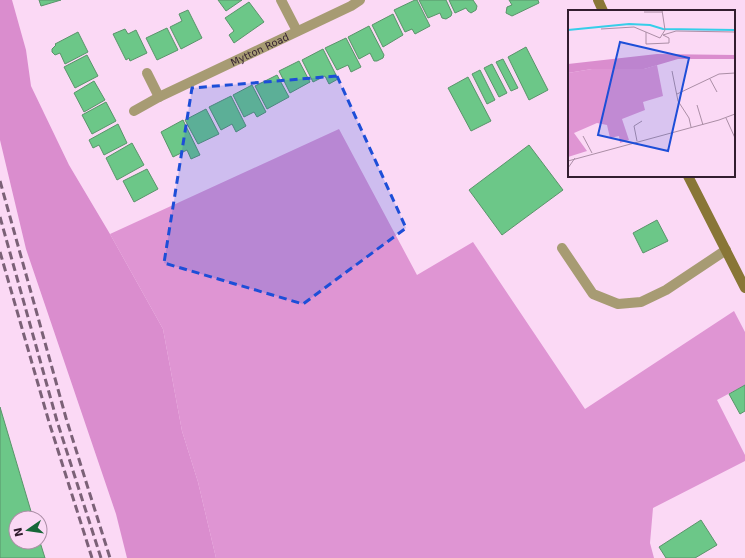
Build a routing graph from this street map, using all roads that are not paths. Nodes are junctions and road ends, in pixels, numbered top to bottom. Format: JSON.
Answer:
{"nodes":[{"id":1,"x":281,"y":0,"type":"edge"},
{"id":2,"x":360,"y":0,"type":"edge"},
{"id":3,"x":598,"y":0,"type":"edge"},
{"id":4,"x":603,"y":10,"type":"edge"},
{"id":5,"x":297,"y":31,"type":"junction"},
{"id":6,"x":147,"y":73,"type":"dead end"},
{"id":7,"x":159,"y":97,"type":"junction"},
{"id":8,"x":134,"y":111,"type":"dead end"},
{"id":9,"x":689,"y":177,"type":"edge"},
{"id":10,"x":562,"y":248,"type":"dead end"},
{"id":11,"x":726,"y":250,"type":"junction"},
{"id":12,"x":745,"y":288,"type":"edge"}],
"edges":[{"from":1,"to":5,"type":"street"},
{"from":2,"to":5,"type":"street","name":"Mytton Road"},
{"from":3,"to":4,"type":"main road"},
{"from":5,"to":7,"type":"street","name":"Mytton Road"},
{"from":6,"to":7,"type":"street"},
{"from":7,"to":8,"type":"street","name":"Mytton Road"},
{"from":9,"to":11,"type":"main road"},
{"from":10,"to":11,"type":"street"},
{"from":11,"to":12,"type":"main road"}]}
